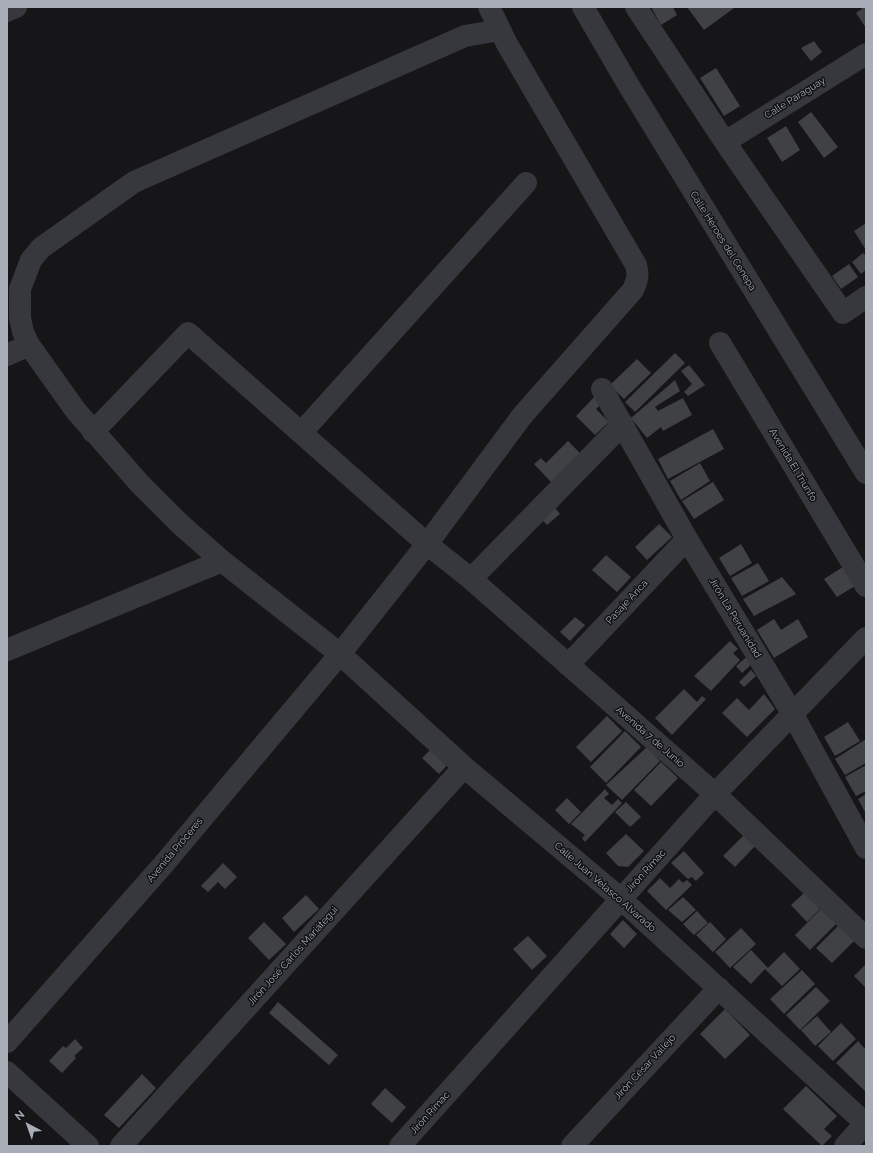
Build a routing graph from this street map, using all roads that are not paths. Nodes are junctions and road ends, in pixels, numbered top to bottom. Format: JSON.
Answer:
{"nodes":[{"id":1,"x":16,"y":7,"type":"edge"},
{"id":2,"x":489,"y":7,"type":"edge"},
{"id":3,"x":582,"y":7,"type":"edge"},
{"id":4,"x":636,"y":7,"type":"edge"},
{"id":5,"x":7,"y":11,"type":"edge"},
{"id":6,"x":500,"y":30,"type":"junction"},
{"id":7,"x":866,"y":54,"type":"edge"},
{"id":8,"x":725,"y":142,"type":"junction"},
{"id":9,"x":526,"y":183,"type":"dead end"},
{"id":10,"x":866,"y":297,"type":"edge"},
{"id":11,"x":720,"y":343,"type":"dead end"},
{"id":12,"x":29,"y":345,"type":"junction"},
{"id":13,"x":7,"y":356,"type":"edge"},
{"id":14,"x":602,"y":389,"type":"dead end"},
{"id":15,"x":623,"y":424,"type":"junction"},
{"id":16,"x":94,"y":432,"type":"junction"},
{"id":17,"x":301,"y":433,"type":"junction"},
{"id":18,"x":866,"y":473,"type":"edge"},
{"id":19,"x":687,"y":539,"type":"junction"},
{"id":20,"x":427,"y":544,"type":"junction"},
{"id":21,"x":222,"y":561,"type":"junction"},
{"id":22,"x":471,"y":579,"type":"junction"},
{"id":23,"x":866,"y":586,"type":"edge"},
{"id":24,"x":866,"y":638,"type":"edge"},
{"id":25,"x":7,"y":650,"type":"edge"},
{"id":26,"x":340,"y":654,"type":"junction"},
{"id":27,"x":568,"y":665,"type":"junction"},
{"id":28,"x":792,"y":713,"type":"junction"},
{"id":29,"x":464,"y":767,"type":"junction"},
{"id":30,"x":715,"y":794,"type":"junction"},
{"id":31,"x":866,"y":848,"type":"edge"},
{"id":32,"x":621,"y":900,"type":"junction"},
{"id":33,"x":866,"y":938,"type":"edge"},
{"id":34,"x":719,"y":988,"type":"junction"},
{"id":35,"x":7,"y":1042,"type":"edge"},
{"id":36,"x":7,"y":1072,"type":"edge"},
{"id":37,"x":866,"y":1123,"type":"edge"},
{"id":38,"x":411,"y":1142,"type":"edge"},
{"id":39,"x":88,"y":1146,"type":"edge"},
{"id":40,"x":121,"y":1146,"type":"edge"},
{"id":41,"x":572,"y":1146,"type":"edge"},
{"id":42,"x":845,"y":1146,"type":"edge"}],
"edges":[{"from":1,"to":5,"type":"street"},
{"from":2,"to":6,"type":"street","name":"Avenida Próceres"},
{"from":3,"to":18,"type":"street","name":"Calle Héroes del Cenepa"},
{"from":4,"to":8,"type":"street"},
{"from":6,"to":12,"type":"street","name":"Calle Juan Velasco Alvarado"},
{"from":6,"to":20,"type":"street","name":"Avenida Próceres"},
{"from":7,"to":8,"type":"street","name":"Calle Paraguay"},
{"from":8,"to":10,"type":"street"},
{"from":9,"to":17,"type":"street"},
{"from":11,"to":23,"type":"street","name":"Avenida El Triunfo"},
{"from":12,"to":13,"type":"street"},
{"from":12,"to":16,"type":"street","name":"Calle Juan Velasco Alvarado"},
{"from":14,"to":15,"type":"street","name":"Jirón La Peruanidad"},
{"from":15,"to":19,"type":"street","name":"Jirón La Peruanidad"},
{"from":15,"to":22,"type":"street"},
{"from":16,"to":17,"type":"street","name":"Avenida 7 de Junio"},
{"from":16,"to":21,"type":"street","name":"Calle Juan Velasco Alvarado"},
{"from":17,"to":20,"type":"street","name":"Avenida 7 de Junio"},
{"from":19,"to":27,"type":"street","name":"Pasaje Arica"},
{"from":19,"to":28,"type":"street","name":"Jirón La Peruanidad"},
{"from":20,"to":22,"type":"street","name":"Avenida 7 de Junio"},
{"from":20,"to":26,"type":"street","name":"Avenida Próceres"},
{"from":21,"to":25,"type":"street"},
{"from":21,"to":26,"type":"street","name":"Calle Juan Velasco Alvarado"},
{"from":22,"to":27,"type":"street","name":"Avenida 7 de Junio"},
{"from":24,"to":28,"type":"street","name":"Jirón Rímac"},
{"from":26,"to":29,"type":"street","name":"Calle Juan Velasco Alvarado"},
{"from":26,"to":35,"type":"street","name":"Avenida Próceres"},
{"from":27,"to":30,"type":"street","name":"Avenida 7 de Junio"},
{"from":28,"to":30,"type":"street","name":"Jirón Rímac"},
{"from":28,"to":31,"type":"street","name":"Jirón La Peruanidad"},
{"from":29,"to":32,"type":"street","name":"Calle Juan Velasco Alvarado"},
{"from":29,"to":40,"type":"street","name":"Jirón José Carlos Mariátegui"},
{"from":30,"to":32,"type":"street","name":"Jirón Rímac"},
{"from":30,"to":33,"type":"street","name":"Avenida 7 de Junio"},
{"from":32,"to":34,"type":"street","name":"Calle Juan Velasco Alvarado"},
{"from":32,"to":38,"type":"street","name":"Jirón Rímac"},
{"from":34,"to":37,"type":"street","name":"Calle Juan Velasco Alvarado"},
{"from":34,"to":41,"type":"street","name":"Jirón César Vallejo"},
{"from":36,"to":39,"type":"street"},
{"from":37,"to":42,"type":"street"}]}
